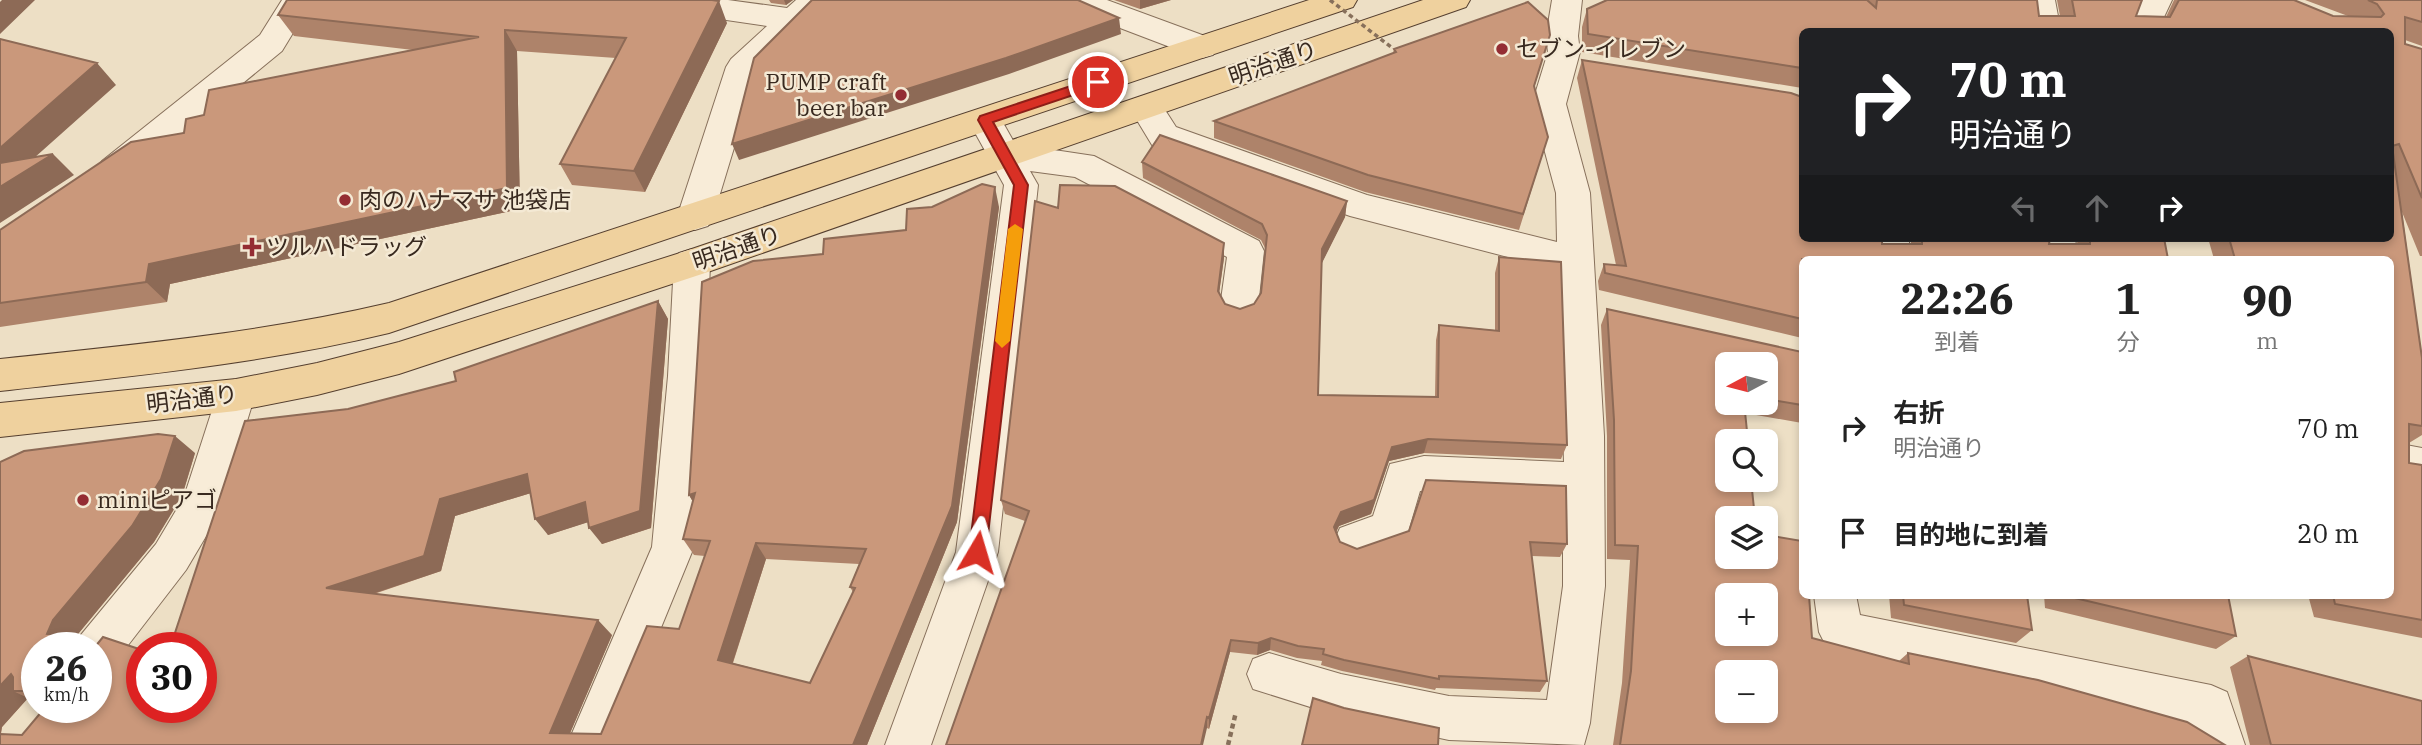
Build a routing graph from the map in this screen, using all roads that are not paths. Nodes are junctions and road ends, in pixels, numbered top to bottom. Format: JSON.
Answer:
{"nodes":[{"id":1,"x":658,"y":0,"type":"edge"},
{"id":2,"x":1076,"y":0,"type":"edge"},
{"id":3,"x":1337,"y":0,"type":"edge"},
{"id":4,"x":1455,"y":0,"type":"edge"},
{"id":5,"x":1567,"y":0,"type":"edge"},
{"id":6,"x":2040,"y":0,"type":"edge"},
{"id":7,"x":284,"y":3,"type":"edge"},
{"id":8,"x":805,"y":10,"type":"edge"},
{"id":9,"x":2044,"y":28,"type":"edge"},
{"id":10,"x":1202,"y":47,"type":"junction"},
{"id":11,"x":1146,"y":107,"type":"junction"},
{"id":12,"x":985,"y":120,"type":"junction"},
{"id":13,"x":1004,"y":155,"type":"junction"},
{"id":14,"x":93,"y":183,"type":"edge"},
{"id":15,"x":695,"y":217,"type":"junction"},
{"id":16,"x":1576,"y":261,"type":"junction"},
{"id":17,"x":692,"y":263,"type":"junction"},
{"id":18,"x":1578,"y":303,"type":"junction"},
{"id":19,"x":1239,"y":307,"type":"edge"},
{"id":20,"x":1617,"y":312,"type":"edge"},
{"id":21,"x":0,"y":375,"type":"edge"},
{"id":22,"x":236,"y":395,"type":"junction"},
{"id":23,"x":0,"y":419,"type":"edge"},
{"id":24,"x":2394,"y":460,"type":"edge"},
{"id":25,"x":2422,"y":465,"type":"edge"},
{"id":26,"x":1584,"y":480,"type":"junction"},
{"id":27,"x":1354,"y":541,"type":"dead end"},
{"id":28,"x":1836,"y":599,"type":"edge"},
{"id":29,"x":111,"y":632,"type":"edge"},
{"id":30,"x":1269,"y":674,"type":"dead end"},
{"id":31,"x":1564,"y":734,"type":"edge"},
{"id":32,"x":590,"y":745,"type":"edge"},
{"id":33,"x":908,"y":745,"type":"edge"},
{"id":34,"x":2222,"y":745,"type":"edge"}],
"edges":[{"from":1,"to":8,"type":"street"},
{"from":2,"to":10,"type":"street"},
{"from":3,"to":10,"type":"main road","name":"明治通り"},
{"from":4,"to":11,"type":"main road","name":"明治通り"},
{"from":5,"to":16,"type":"street"},
{"from":6,"to":9,"type":"street"},
{"from":7,"to":14,"type":"street"},
{"from":8,"to":15,"type":"street"},
{"from":10,"to":12,"type":"main road","name":"明治通り"},
{"from":11,"to":13,"type":"main road","name":"明治通り"},
{"from":11,"to":16,"type":"street"},
{"from":12,"to":13,"type":"street"},
{"from":12,"to":15,"type":"main road","name":"明治通り"},
{"from":13,"to":17,"type":"main road","name":"明治通り"},
{"from":13,"to":19,"type":"street"},
{"from":13,"to":33,"type":"street"},
{"from":15,"to":21,"type":"main road","name":"明治通り"},
{"from":16,"to":18,"type":"street"},
{"from":17,"to":22,"type":"main road","name":"明治通り"},
{"from":17,"to":32,"type":"street"},
{"from":18,"to":20,"type":"street"},
{"from":18,"to":26,"type":"street"},
{"from":22,"to":23,"type":"main road","name":"明治通り"},
{"from":22,"to":29,"type":"street"},
{"from":24,"to":25,"type":"street"},
{"from":26,"to":27,"type":"street"},
{"from":26,"to":31,"type":"street"},
{"from":28,"to":34,"type":"street"},
{"from":30,"to":31,"type":"street"}]}
